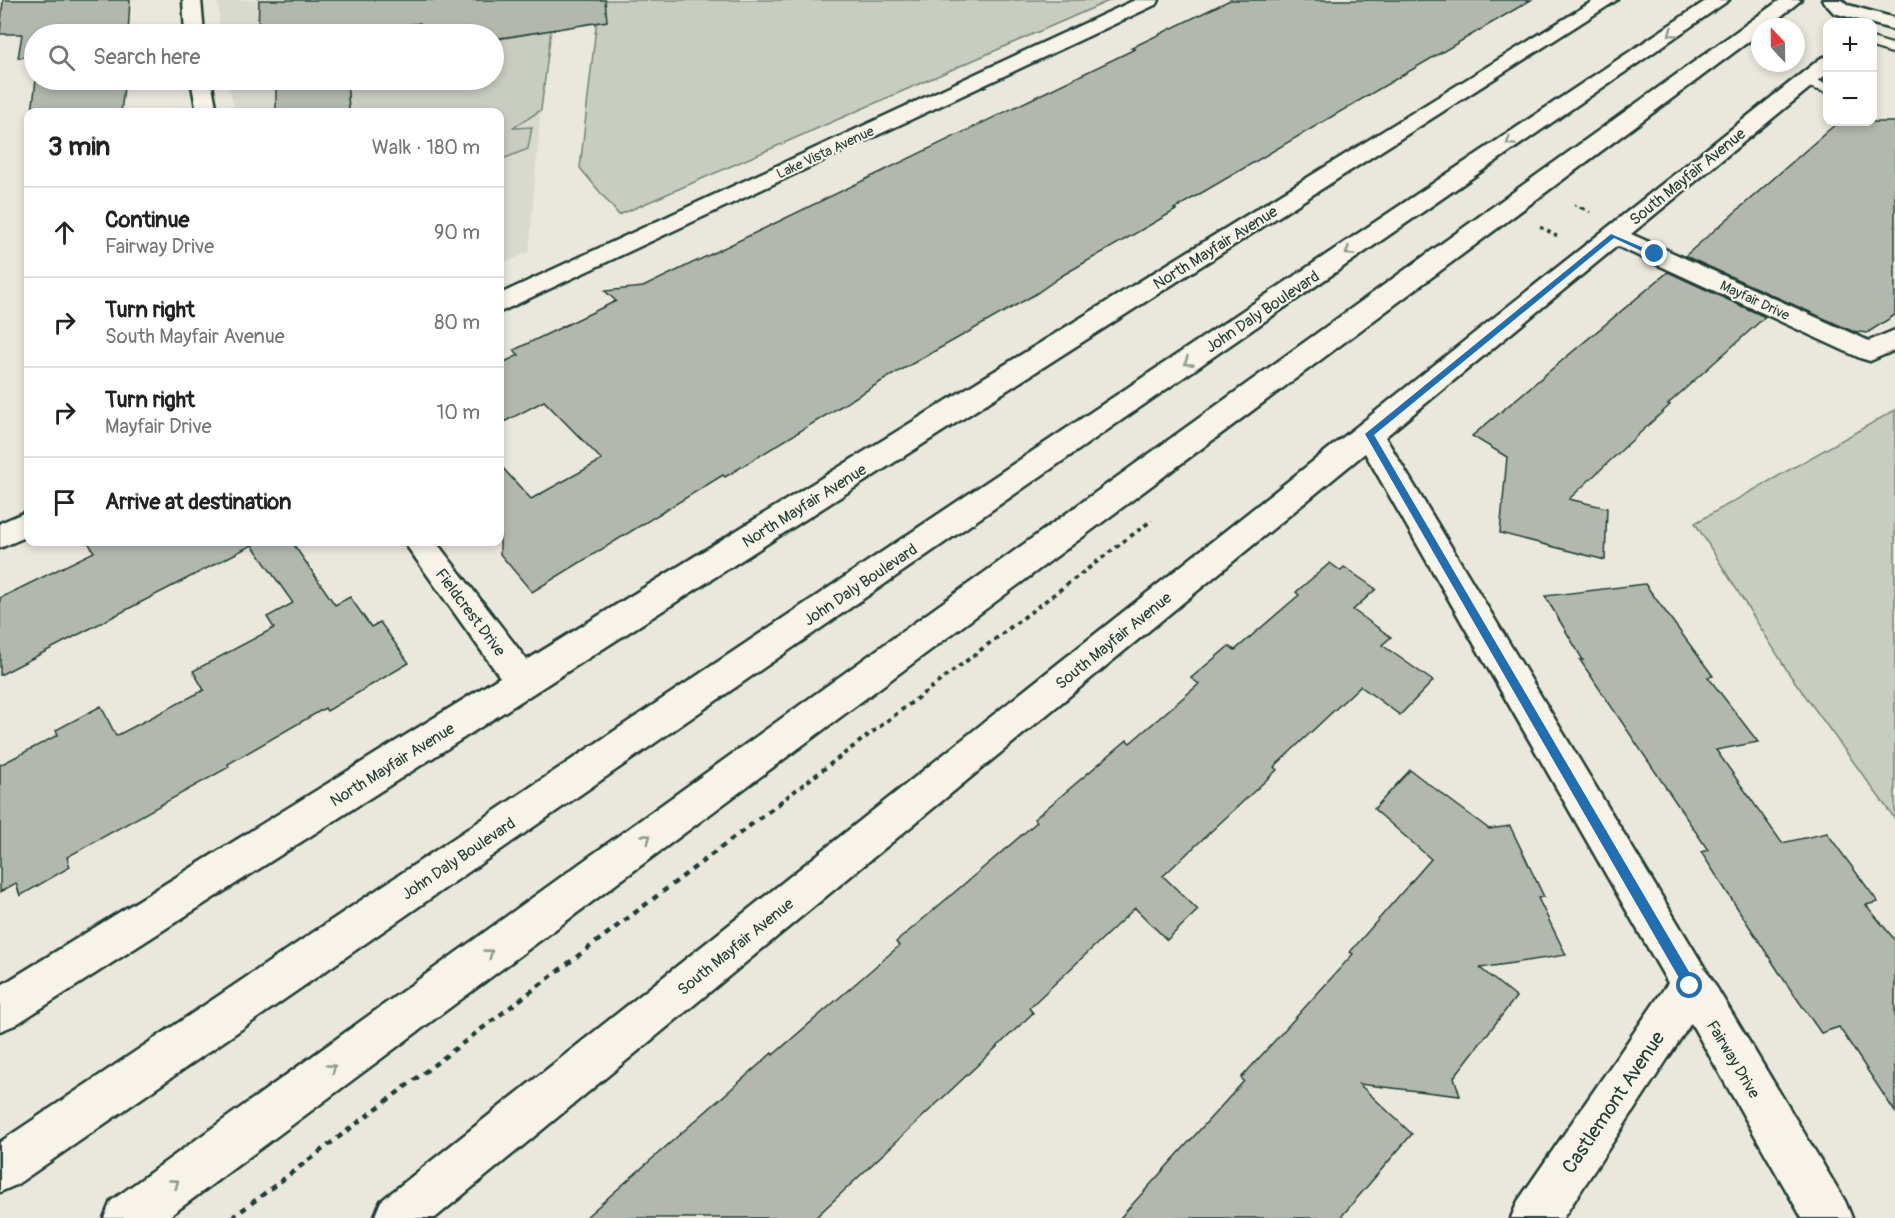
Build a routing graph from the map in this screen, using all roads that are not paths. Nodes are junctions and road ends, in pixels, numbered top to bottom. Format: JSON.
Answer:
{"nodes":[{"id":1,"x":192,"y":0,"type":"edge"},
{"id":2,"x":1150,"y":0,"type":"edge"},
{"id":3,"x":1608,"y":0,"type":"edge"},
{"id":4,"x":1720,"y":0,"type":"edge"},
{"id":5,"x":1792,"y":0,"type":"edge"},
{"id":6,"x":1831,"y":0,"type":"edge"},
{"id":7,"x":1895,"y":2,"type":"edge"},
{"id":8,"x":1882,"y":23,"type":"edge"},
{"id":9,"x":194,"y":24,"type":"edge"},
{"id":10,"x":1877,"y":44,"type":"edge"},
{"id":11,"x":1895,"y":50,"type":"edge"},
{"id":12,"x":1820,"y":78,"type":"edge"},
{"id":13,"x":203,"y":90,"type":"edge"},
{"id":14,"x":206,"y":108,"type":"edge"},
{"id":15,"x":1613,"y":235,"type":"junction"},
{"id":16,"x":504,"y":302,"type":"edge"},
{"id":17,"x":1895,"y":339,"type":"edge"},
{"id":18,"x":1369,"y":434,"type":"junction"},
{"id":19,"x":24,"y":525,"type":"edge"},
{"id":20,"x":0,"y":536,"type":"edge"},
{"id":21,"x":422,"y":546,"type":"edge"},
{"id":22,"x":523,"y":682,"type":"junction"},
{"id":23,"x":1690,"y":986,"type":"junction"},
{"id":24,"x":0,"y":1010,"type":"edge"},
{"id":25,"x":0,"y":1169,"type":"edge"},
{"id":26,"x":128,"y":1218,"type":"edge"},
{"id":27,"x":398,"y":1218,"type":"edge"},
{"id":28,"x":1535,"y":1218,"type":"edge"},
{"id":29,"x":1828,"y":1218,"type":"edge"}],
"edges":[{"from":1,"to":9,"type":"street"},
{"from":2,"to":16,"type":"street","name":"Lake Vista Avenue"},
{"from":3,"to":22,"type":"street","name":"North Mayfair Avenue"},
{"from":4,"to":25,"type":"street","name":"John Daly Boulevard","one_way":true},
{"from":26,"to":5,"type":"street","one_way":true},
{"from":6,"to":8,"type":"street"},
{"from":7,"to":8,"type":"street"},
{"from":10,"to":11,"type":"lane"},
{"from":12,"to":15,"type":"street","name":"South Mayfair Avenue"},
{"from":13,"to":14,"type":"street"},
{"from":15,"to":17,"type":"street","name":"Mayfair Drive"},
{"from":15,"to":18,"type":"street","name":"South Mayfair Avenue"},
{"from":18,"to":23,"type":"street","name":"Fairway Drive"},
{"from":18,"to":27,"type":"street","name":"South Mayfair Avenue"},
{"from":19,"to":20,"type":"street"},
{"from":21,"to":22,"type":"street","name":"Fieldcrest Drive"},
{"from":22,"to":24,"type":"street","name":"North Mayfair Avenue"},
{"from":23,"to":28,"type":"street","name":"Castlemont Avenue"},
{"from":23,"to":29,"type":"street","name":"Fairway Drive"}]}
